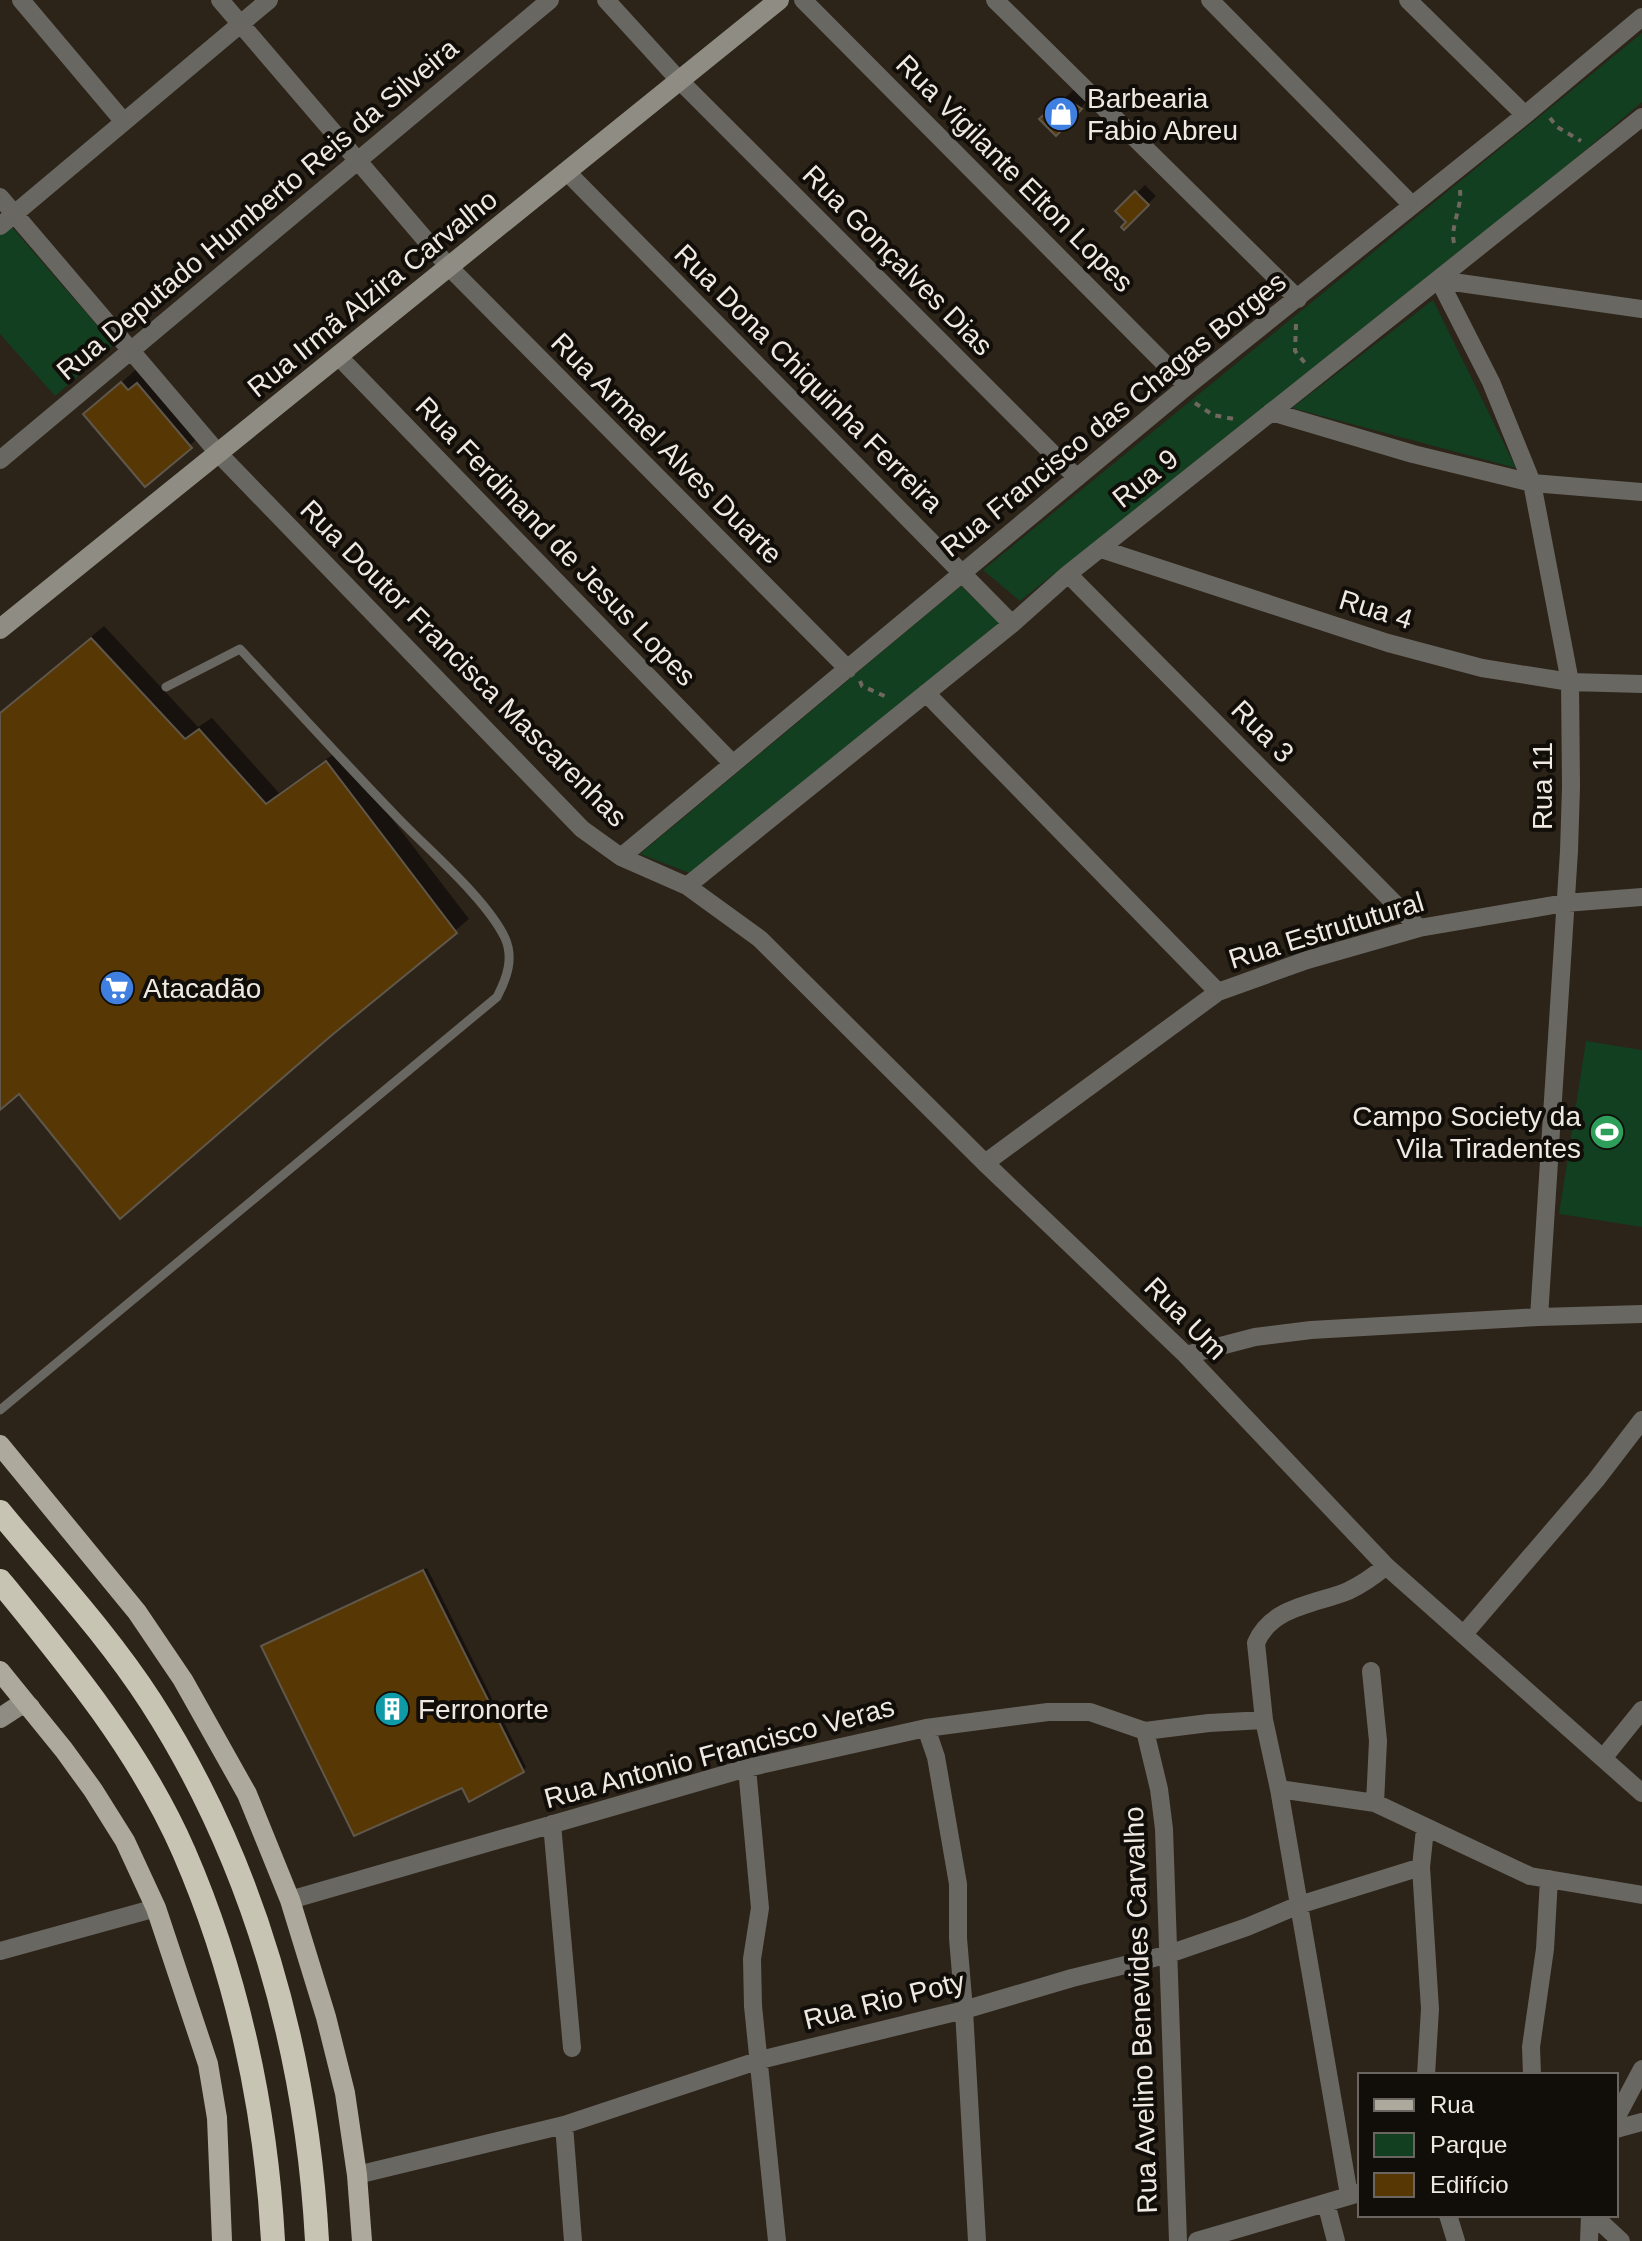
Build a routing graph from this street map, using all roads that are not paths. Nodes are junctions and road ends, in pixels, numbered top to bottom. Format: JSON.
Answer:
{"nodes":[{"id":1,"x":21,"y":0,"type":"edge"},
{"id":2,"x":220,"y":0,"type":"edge"},
{"id":3,"x":269,"y":0,"type":"edge"},
{"id":4,"x":550,"y":0,"type":"edge"},
{"id":5,"x":606,"y":0,"type":"edge"},
{"id":6,"x":779,"y":0,"type":"edge"},
{"id":7,"x":803,"y":0,"type":"edge"},
{"id":8,"x":995,"y":0,"type":"edge"},
{"id":9,"x":1210,"y":0,"type":"edge"},
{"id":10,"x":1408,"y":0,"type":"edge"},
{"id":11,"x":1642,"y":17,"type":"edge"},
{"id":12,"x":240,"y":24,"type":"junction"},
{"id":13,"x":679,"y":80,"type":"junction"},
{"id":14,"x":1525,"y":115,"type":"junction"},
{"id":15,"x":1642,"y":117,"type":"edge"},
{"id":16,"x":124,"y":122,"type":"junction"},
{"id":17,"x":358,"y":162,"type":"junction"},
{"id":18,"x":567,"y":172,"type":"junction"},
{"id":19,"x":0,"y":197,"type":"edge"},
{"id":20,"x":1412,"y":205,"type":"junction"},
{"id":21,"x":7,"y":220,"type":"edge"},
{"id":22,"x":448,"y":266,"type":"junction"},
{"id":23,"x":1439,"y":280,"type":"junction"},
{"id":24,"x":1296,"y":300,"type":"junction"},
{"id":25,"x":1642,"y":309,"type":"edge"},
{"id":26,"x":133,"y":351,"type":"junction"},
{"id":27,"x":339,"y":357,"type":"junction"},
{"id":28,"x":1187,"y":386,"type":"junction"},
{"id":29,"x":1271,"y":412,"type":"junction"},
{"id":30,"x":219,"y":454,"type":"junction"},
{"id":31,"x":0,"y":460,"type":"edge"},
{"id":32,"x":1077,"y":478,"type":"junction"},
{"id":33,"x":1532,"y":483,"type":"junction"},
{"id":34,"x":1642,"y":492,"type":"edge"},
{"id":35,"x":1101,"y":549,"type":"junction"},
{"id":36,"x":962,"y":574,"type":"junction"},
{"id":37,"x":1068,"y":574,"type":"junction"},
{"id":38,"x":1012,"y":624,"type":"junction"},
{"id":39,"x":0,"y":629,"type":"edge"},
{"id":40,"x":848,"y":669,"type":"junction"},
{"id":41,"x":1570,"y":682,"type":"junction"},
{"id":42,"x":1642,"y":684,"type":"edge"},
{"id":43,"x":166,"y":687,"type":"dead end"},
{"id":44,"x":926,"y":693,"type":"junction"},
{"id":45,"x":733,"y":764,"type":"junction"},
{"id":46,"x":621,"y":857,"type":"junction"},
{"id":47,"x":687,"y":886,"type":"junction"},
{"id":48,"x":1642,"y":897,"type":"edge"},
{"id":49,"x":1565,"y":903,"type":"junction"},
{"id":50,"x":1419,"y":928,"type":"junction"},
{"id":51,"x":1218,"y":992,"type":"junction"},
{"id":52,"x":985,"y":1163,"type":"junction"},
{"id":53,"x":1642,"y":1314,"type":"edge"},
{"id":54,"x":1539,"y":1317,"type":"junction"},
{"id":55,"x":1186,"y":1355,"type":"junction"},
{"id":56,"x":0,"y":1410,"type":"edge"},
{"id":57,"x":1642,"y":1420,"type":"edge"},
{"id":58,"x":0,"y":1445,"type":"edge"},
{"id":59,"x":0,"y":1512,"type":"edge"},
{"id":60,"x":1386,"y":1566,"type":"junction"},
{"id":61,"x":0,"y":1581,"type":"edge"},
{"id":62,"x":1464,"y":1634,"type":"junction"},
{"id":63,"x":0,"y":1671,"type":"edge"},
{"id":64,"x":1371,"y":1671,"type":"dead end"},
{"id":65,"x":30,"y":1707,"type":"junction"},
{"id":66,"x":1642,"y":1710,"type":"edge"},
{"id":67,"x":0,"y":1718,"type":"edge"},
{"id":68,"x":1264,"y":1720,"type":"junction"},
{"id":69,"x":926,"y":1728,"type":"junction"},
{"id":70,"x":1145,"y":1731,"type":"junction"},
{"id":71,"x":1604,"y":1757,"type":"junction"},
{"id":72,"x":747,"y":1768,"type":"junction"},
{"id":73,"x":1279,"y":1789,"type":"junction"},
{"id":74,"x":1642,"y":1793,"type":"edge"},
{"id":75,"x":1375,"y":1803,"type":"junction"},
{"id":76,"x":552,"y":1824,"type":"junction"},
{"id":77,"x":1425,"y":1829,"type":"junction"},
{"id":78,"x":1421,"y":1867,"type":"junction"},
{"id":79,"x":1549,"y":1879,"type":"junction"},
{"id":80,"x":1642,"y":1895,"type":"edge"},
{"id":81,"x":290,"y":1900,"type":"junction"},
{"id":82,"x":1299,"y":1905,"type":"junction"},
{"id":83,"x":156,"y":1908,"type":"junction"},
{"id":84,"x":0,"y":1951,"type":"edge"},
{"id":85,"x":1166,"y":1955,"type":"junction"},
{"id":86,"x":964,"y":2010,"type":"junction"},
{"id":87,"x":572,"y":2048,"type":"dead end"},
{"id":88,"x":760,"y":2060,"type":"junction"},
{"id":89,"x":1642,"y":2069,"type":"edge"},
{"id":90,"x":1426,"y":2073,"type":"edge"},
{"id":91,"x":1532,"y":2073,"type":"edge"},
{"id":92,"x":1618,"y":2114,"type":"edge"},
{"id":93,"x":1642,"y":2122,"type":"edge"},
{"id":94,"x":564,"y":2125,"type":"junction"},
{"id":95,"x":1618,"y":2128,"type":"edge"},
{"id":96,"x":357,"y":2175,"type":"junction"},
{"id":97,"x":1354,"y":2194,"type":"edge"},
{"id":98,"x":1326,"y":2203,"type":"junction"},
{"id":99,"x":1449,"y":2217,"type":"edge"},
{"id":100,"x":1591,"y":2217,"type":"edge"},
{"id":101,"x":1593,"y":2217,"type":"edge"},
{"id":102,"x":222,"y":2241,"type":"edge"},
{"id":103,"x":273,"y":2241,"type":"edge"},
{"id":104,"x":317,"y":2241,"type":"edge"},
{"id":105,"x":362,"y":2241,"type":"edge"},
{"id":106,"x":573,"y":2241,"type":"edge"},
{"id":107,"x":777,"y":2241,"type":"edge"},
{"id":108,"x":977,"y":2241,"type":"edge"},
{"id":109,"x":1178,"y":2241,"type":"edge"},
{"id":110,"x":1197,"y":2241,"type":"edge"},
{"id":111,"x":1336,"y":2241,"type":"edge"},
{"id":112,"x":1456,"y":2241,"type":"edge"},
{"id":113,"x":1589,"y":2241,"type":"edge"},
{"id":114,"x":1621,"y":2241,"type":"edge"}],
"edges":[{"from":1,"to":16,"type":"street"},
{"from":2,"to":12,"type":"street","name":"Rua Armael Alves Duarte"},
{"from":3,"to":12,"type":"street"},
{"from":4,"to":17,"type":"street","name":"Rua Deputado Humberto Reis da Silveira"},
{"from":5,"to":13,"type":"street","name":"Rua Gonçalves Dias"},
{"from":6,"to":13,"type":"street","name":"Rua Irmã Alzira Carvalho"},
{"from":7,"to":28,"type":"street","name":"Rua Vigilante Elton Lopes"},
{"from":8,"to":24,"type":"street"},
{"from":9,"to":20,"type":"street"},
{"from":10,"to":14,"type":"street"},
{"from":11,"to":14,"type":"street","name":"Rua Francisco das Chagas Borges"},
{"from":12,"to":16,"type":"street"},
{"from":12,"to":17,"type":"street","name":"Rua Armael Alves Duarte"},
{"from":13,"to":18,"type":"street","name":"Rua Irmã Alzira Carvalho"},
{"from":13,"to":32,"type":"street","name":"Rua Gonçalves Dias"},
{"from":14,"to":20,"type":"street","name":"Rua Francisco das Chagas Borges"},
{"from":15,"to":23,"type":"street","name":"Rua 9"},
{"from":16,"to":21,"type":"street"},
{"from":17,"to":22,"type":"street","name":"Rua Armael Alves Duarte"},
{"from":17,"to":26,"type":"street","name":"Rua Deputado Humberto Reis da Silveira"},
{"from":18,"to":22,"type":"street","name":"Rua Irmã Alzira Carvalho"},
{"from":18,"to":36,"type":"street","name":"Rua Dona Chiquinha Ferreira"},
{"from":19,"to":21,"type":"street","name":"Rua Doutor Francisca Mascarenhas"},
{"from":20,"to":24,"type":"street","name":"Rua Francisco das Chagas Borges"},
{"from":21,"to":26,"type":"street","name":"Rua Doutor Francisca Mascarenhas"},
{"from":22,"to":27,"type":"street","name":"Rua Irmã Alzira Carvalho"},
{"from":22,"to":40,"type":"street","name":"Rua Armael Alves Duarte"},
{"from":23,"to":25,"type":"street"},
{"from":23,"to":29,"type":"street","name":"Rua 9"},
{"from":23,"to":33,"type":"street","name":"Rua 11"},
{"from":24,"to":28,"type":"street","name":"Rua Francisco das Chagas Borges"},
{"from":26,"to":30,"type":"street","name":"Rua Doutor Francisca Mascarenhas"},
{"from":26,"to":31,"type":"street","name":"Rua Deputado Humberto Reis da Silveira"},
{"from":27,"to":30,"type":"street","name":"Rua Irmã Alzira Carvalho"},
{"from":27,"to":45,"type":"street","name":"Rua Ferdinand de Jesus Lopes"},
{"from":28,"to":32,"type":"street","name":"Rua Francisco das Chagas Borges"},
{"from":29,"to":33,"type":"street"},
{"from":29,"to":35,"type":"street","name":"Rua 9"},
{"from":30,"to":39,"type":"street","name":"Rua Irmã Alzira Carvalho"},
{"from":30,"to":46,"type":"street","name":"Rua Doutor Francisca Mascarenhas"},
{"from":32,"to":36,"type":"street","name":"Rua Francisco das Chagas Borges"},
{"from":33,"to":34,"type":"street"},
{"from":33,"to":41,"type":"street","name":"Rua 11"},
{"from":35,"to":37,"type":"street","name":"Rua 9"},
{"from":35,"to":41,"type":"street","name":"Rua 4"},
{"from":36,"to":38,"type":"street","name":"Rua Dona Chiquinha Ferreira"},
{"from":36,"to":40,"type":"street","name":"Rua Francisco das Chagas Borges"},
{"from":37,"to":38,"type":"street","name":"Rua 9"},
{"from":37,"to":50,"type":"street","name":"Rua 3"},
{"from":38,"to":44,"type":"street","name":"Rua 9"},
{"from":40,"to":45,"type":"street","name":"Rua Francisco das Chagas Borges"},
{"from":41,"to":42,"type":"street","name":"Rua 4"},
{"from":41,"to":49,"type":"street","name":"Rua 11"},
{"from":43,"to":56,"type":"lane"},
{"from":44,"to":47,"type":"street","name":"Rua 9"},
{"from":44,"to":51,"type":"street"},
{"from":45,"to":46,"type":"street","name":"Rua Francisco das Chagas Borges"},
{"from":46,"to":47,"type":"street","name":"Rua Doutor Francisca Mascarenhas"},
{"from":47,"to":52,"type":"street","name":"Rua Um"},
{"from":48,"to":49,"type":"street","name":"Rua Estrututural"},
{"from":49,"to":50,"type":"street","name":"Rua Estrututural"},
{"from":49,"to":54,"type":"street","name":"Rua 11"},
{"from":50,"to":51,"type":"street","name":"Rua Estrututural"},
{"from":51,"to":52,"type":"street","name":"Rua Estrututural"},
{"from":52,"to":55,"type":"street","name":"Rua Um"},
{"from":53,"to":54,"type":"street"},
{"from":54,"to":55,"type":"street"},
{"from":55,"to":60,"type":"street","name":"Rua Um"},
{"from":57,"to":62,"type":"street"},
{"from":58,"to":81,"type":"main road"},
{"from":59,"to":104,"type":"highway"},
{"from":60,"to":62,"type":"street","name":"Rua Um"},
{"from":60,"to":68,"type":"street"},
{"from":61,"to":103,"type":"highway"},
{"from":62,"to":71,"type":"street","name":"Rua Um"},
{"from":63,"to":65,"type":"main road"},
{"from":64,"to":75,"type":"street"},
{"from":65,"to":67,"type":"street"},
{"from":65,"to":83,"type":"main road"},
{"from":66,"to":71,"type":"street"},
{"from":68,"to":70,"type":"street","name":"Rua Antonio Francisco Veras"},
{"from":68,"to":73,"type":"street"},
{"from":69,"to":70,"type":"street","name":"Rua Antonio Francisco Veras"},
{"from":69,"to":72,"type":"street","name":"Rua Antonio Francisco Veras"},
{"from":69,"to":86,"type":"street"},
{"from":70,"to":85,"type":"street","name":"Rua Avelino Benevides Carvalho"},
{"from":71,"to":74,"type":"street","name":"Rua Um"},
{"from":72,"to":76,"type":"street","name":"Rua Antonio Francisco Veras"},
{"from":72,"to":88,"type":"street"},
{"from":73,"to":75,"type":"street"},
{"from":73,"to":82,"type":"street"},
{"from":75,"to":77,"type":"street"},
{"from":76,"to":81,"type":"street","name":"Rua Antonio Francisco Veras"},
{"from":76,"to":87,"type":"street"},
{"from":77,"to":78,"type":"street"},
{"from":77,"to":79,"type":"street"},
{"from":78,"to":82,"type":"street","name":"Rua Rio Poty"},
{"from":78,"to":90,"type":"street"},
{"from":79,"to":80,"type":"street"},
{"from":79,"to":91,"type":"street"},
{"from":81,"to":96,"type":"main road"},
{"from":82,"to":85,"type":"street","name":"Rua Rio Poty"},
{"from":82,"to":97,"type":"street"},
{"from":83,"to":84,"type":"street"},
{"from":83,"to":102,"type":"main road"},
{"from":85,"to":86,"type":"street","name":"Rua Rio Poty"},
{"from":85,"to":109,"type":"street","name":"Rua Avelino Benevides Carvalho"},
{"from":86,"to":88,"type":"street","name":"Rua Rio Poty"},
{"from":86,"to":108,"type":"street"},
{"from":88,"to":94,"type":"street","name":"Rua Rio Poty"},
{"from":88,"to":107,"type":"street"},
{"from":89,"to":92,"type":"street"},
{"from":93,"to":95,"type":"street"},
{"from":94,"to":96,"type":"street","name":"Rua Rio Poty"},
{"from":94,"to":106,"type":"street"},
{"from":96,"to":105,"type":"main road"},
{"from":97,"to":98,"type":"street"},
{"from":98,"to":110,"type":"street"},
{"from":98,"to":111,"type":"street"},
{"from":99,"to":112,"type":"street"},
{"from":100,"to":113,"type":"street"},
{"from":101,"to":114,"type":"street"}]}
